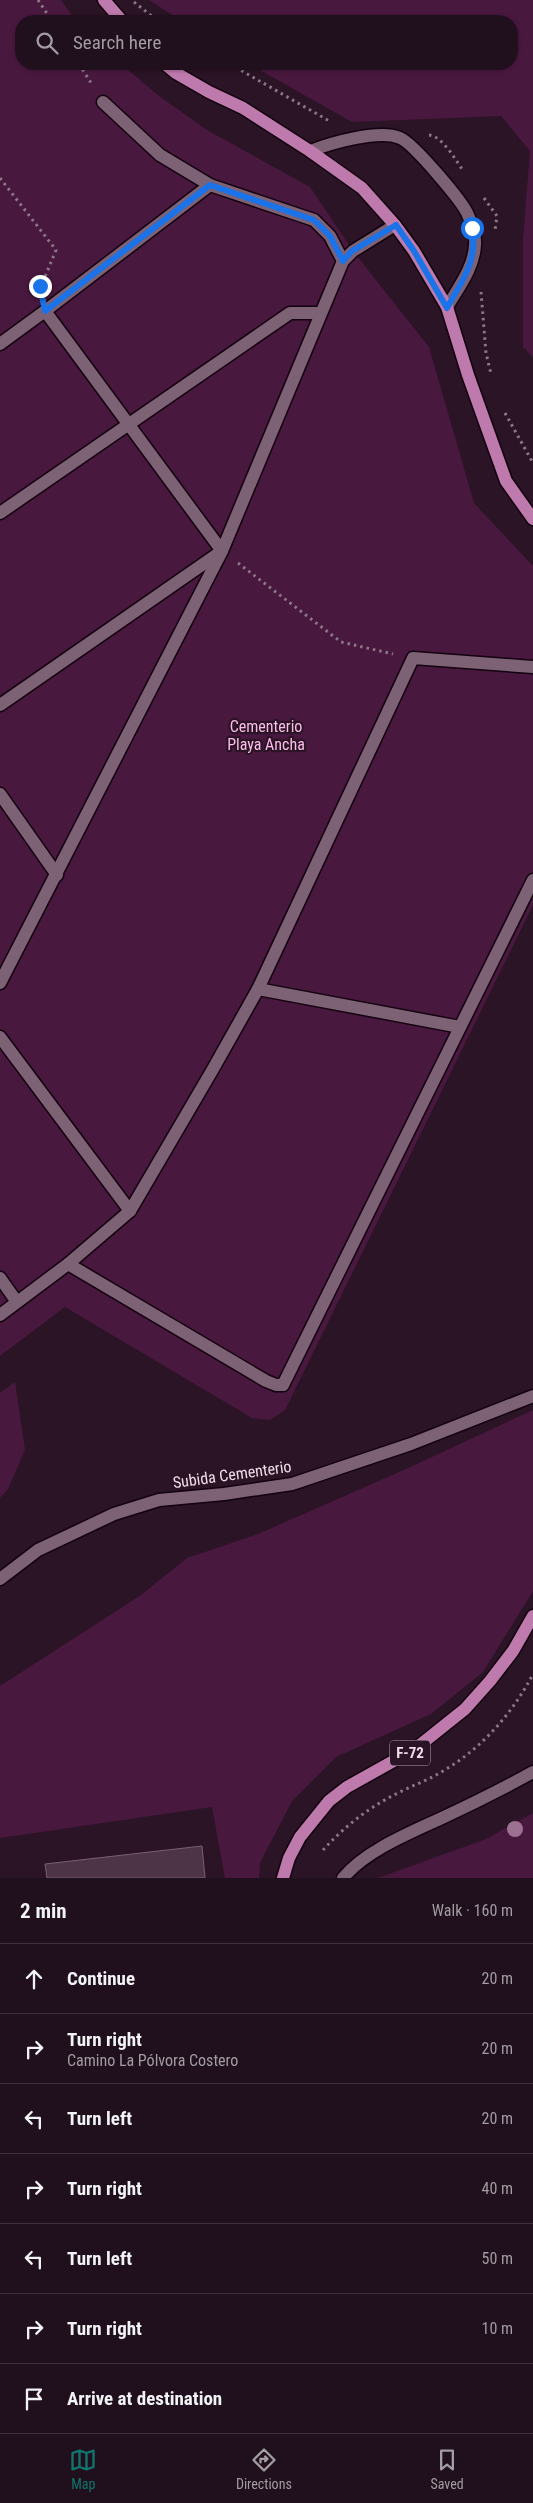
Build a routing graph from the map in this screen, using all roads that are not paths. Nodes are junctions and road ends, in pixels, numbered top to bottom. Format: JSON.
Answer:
{"nodes":[{"id":1,"x":104,"y":0,"type":"edge"},
{"id":2,"x":117,"y":15,"type":"edge"},
{"id":3,"x":172,"y":70,"type":"edge"},
{"id":4,"x":103,"y":102,"type":"road end"},
{"id":5,"x":310,"y":151,"type":"junction"},
{"id":6,"x":210,"y":185,"type":"junction"},
{"id":7,"x":396,"y":225,"type":"junction"},
{"id":8,"x":343,"y":261,"type":"junction"},
{"id":9,"x":447,"y":308,"type":"junction"},
{"id":10,"x":45,"y":311,"type":"junction"},
{"id":11,"x":320,"y":313,"type":"junction"},
{"id":12,"x":0,"y":344,"type":"edge"},
{"id":13,"x":129,"y":423,"type":"junction"},
{"id":14,"x":0,"y":513,"type":"edge"},
{"id":15,"x":533,"y":519,"type":"edge"},
{"id":16,"x":222,"y":551,"type":"junction"},
{"id":17,"x":533,"y":667,"type":"edge"},
{"id":18,"x":0,"y":705,"type":"edge"},
{"id":19,"x":0,"y":794,"type":"edge"},
{"id":20,"x":57,"y":875,"type":"junction"},
{"id":21,"x":533,"y":880,"type":"edge"},
{"id":22,"x":0,"y":983,"type":"edge"},
{"id":23,"x":258,"y":988,"type":"junction"},
{"id":24,"x":460,"y":1027,"type":"junction"},
{"id":25,"x":0,"y":1037,"type":"edge"},
{"id":26,"x":130,"y":1211,"type":"junction"},
{"id":27,"x":68,"y":1264,"type":"junction"},
{"id":28,"x":0,"y":1278,"type":"edge"},
{"id":29,"x":17,"y":1302,"type":"junction"},
{"id":30,"x":0,"y":1315,"type":"edge"},
{"id":31,"x":533,"y":1396,"type":"edge"},
{"id":32,"x":0,"y":1579,"type":"edge"},
{"id":33,"x":533,"y":1616,"type":"edge"},
{"id":34,"x":533,"y":1772,"type":"edge"},
{"id":35,"x":284,"y":1878,"type":"edge"},
{"id":36,"x":343,"y":1878,"type":"edge"}],
"edges":[{"from":1,"to":2,"type":"main road"},
{"from":3,"to":5,"type":"main road"},
{"from":4,"to":6,"type":"street"},
{"from":5,"to":7,"type":"main road"},
{"from":5,"to":9,"type":"street"},
{"from":6,"to":8,"type":"street"},
{"from":6,"to":10,"type":"street"},
{"from":7,"to":8,"type":"street"},
{"from":7,"to":9,"type":"main road"},
{"from":8,"to":11,"type":"street"},
{"from":9,"to":15,"type":"main road"},
{"from":10,"to":12,"type":"street"},
{"from":10,"to":13,"type":"street"},
{"from":11,"to":13,"type":"street"},
{"from":11,"to":16,"type":"street"},
{"from":13,"to":14,"type":"street"},
{"from":13,"to":16,"type":"street"},
{"from":16,"to":18,"type":"street"},
{"from":16,"to":20,"type":"street"},
{"from":17,"to":23,"type":"street"},
{"from":19,"to":20,"type":"street"},
{"from":20,"to":22,"type":"street"},
{"from":21,"to":24,"type":"street"},
{"from":23,"to":24,"type":"street"},
{"from":23,"to":26,"type":"street"},
{"from":24,"to":27,"type":"street"},
{"from":25,"to":26,"type":"street"},
{"from":26,"to":27,"type":"street"},
{"from":27,"to":29,"type":"street"},
{"from":28,"to":29,"type":"street"},
{"from":29,"to":30,"type":"street"},
{"from":31,"to":32,"type":"street","name":"Subida Cementerio"},
{"from":33,"to":35,"type":"main road","number":"F-72"},
{"from":34,"to":36,"type":"street"}]}
